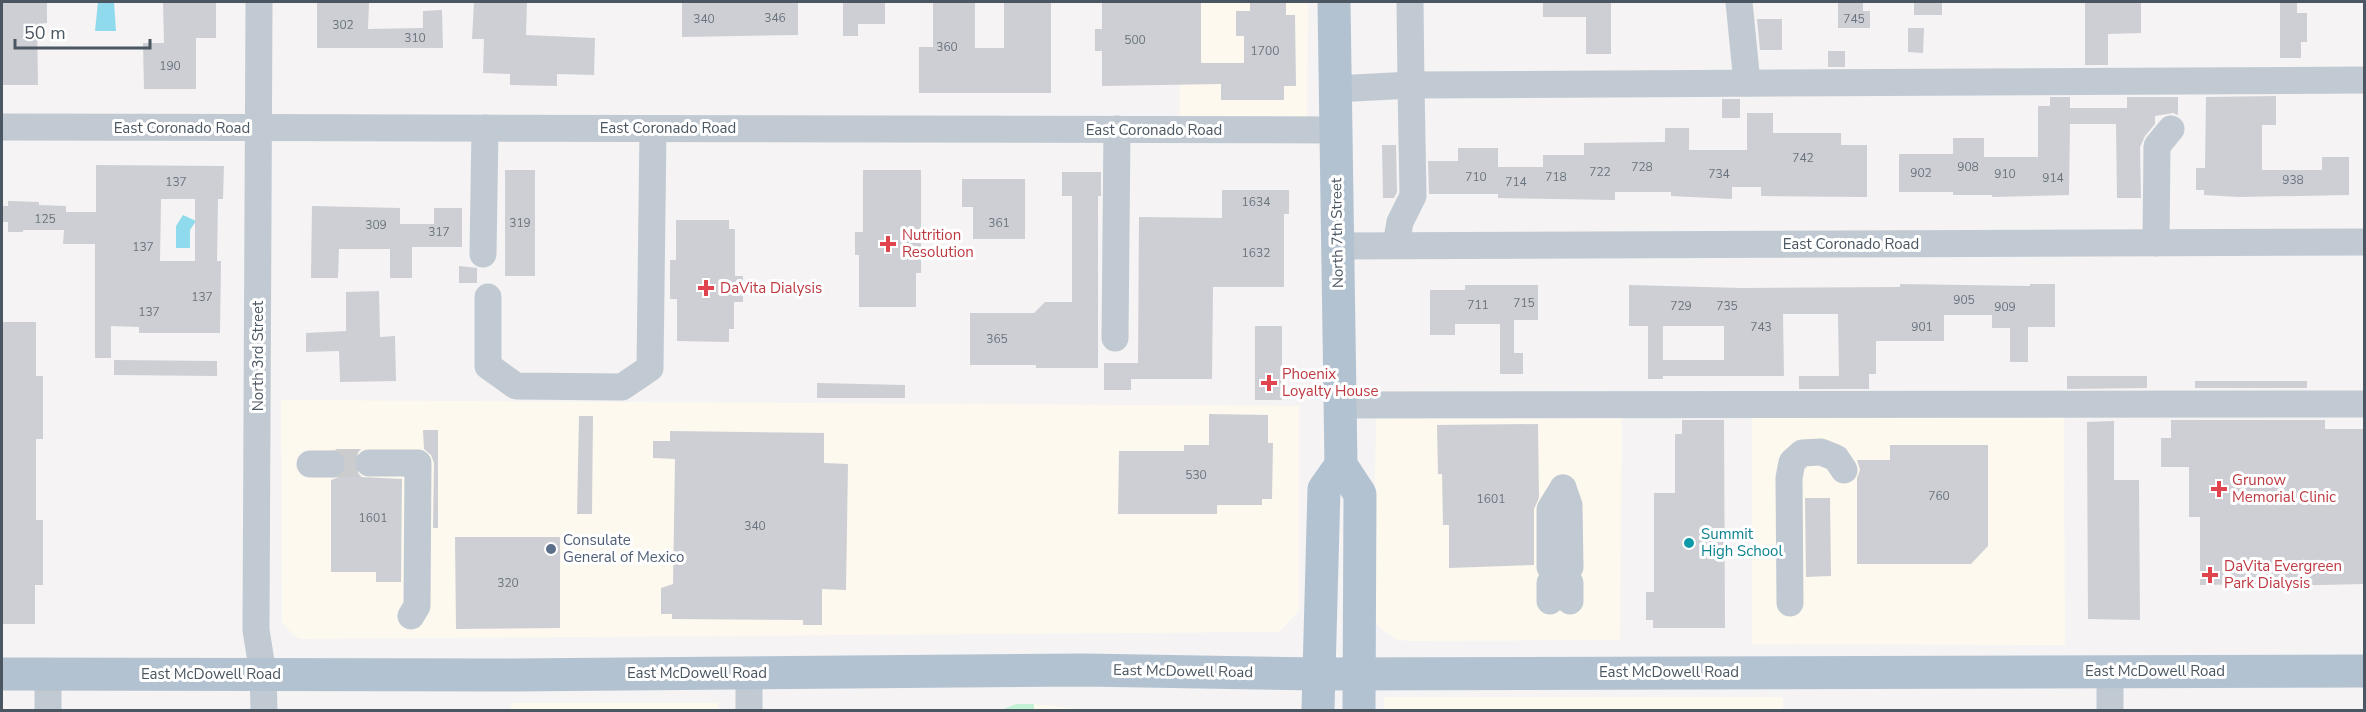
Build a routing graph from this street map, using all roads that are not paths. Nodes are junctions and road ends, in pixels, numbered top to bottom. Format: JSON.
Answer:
{"nodes":[{"id":1,"x":259,"y":2,"type":"edge"},
{"id":2,"x":1334,"y":2,"type":"edge"},
{"id":3,"x":1410,"y":2,"type":"edge"},
{"id":4,"x":1739,"y":2,"type":"edge"},
{"id":5,"x":2364,"y":80,"type":"edge"},
{"id":6,"x":1747,"y":83,"type":"junction"},
{"id":7,"x":1411,"y":85,"type":"junction"},
{"id":8,"x":1335,"y":89,"type":"junction"},
{"id":9,"x":2,"y":127,"type":"edge"},
{"id":10,"x":259,"y":128,"type":"junction"},
{"id":11,"x":485,"y":128,"type":"junction"},
{"id":12,"x":653,"y":129,"type":"junction"},
{"id":13,"x":1117,"y":129,"type":"junction"},
{"id":14,"x":2171,"y":129,"type":"dead end"},
{"id":15,"x":1335,"y":130,"type":"junction"},
{"id":16,"x":2364,"y":242,"type":"edge"},
{"id":17,"x":2156,"y":243,"type":"junction"},
{"id":18,"x":1396,"y":245,"type":"junction"},
{"id":19,"x":1337,"y":246,"type":"junction"},
{"id":20,"x":483,"y":254,"type":"dead end"},
{"id":21,"x":488,"y":297,"type":"dead end"},
{"id":22,"x":1115,"y":338,"type":"dead end"},
{"id":23,"x":2364,"y":404,"type":"edge"},
{"id":24,"x":1340,"y":405,"type":"junction"},
{"id":25,"x":369,"y":463,"type":"tunnel mouth"},
{"id":26,"x":1341,"y":465,"type":"junction"},
{"id":27,"x":1844,"y":470,"type":"dead end"},
{"id":28,"x":1563,"y":488,"type":"dead end"},
{"id":29,"x":1561,"y":584,"type":"dead end"},
{"id":30,"x":1790,"y":603,"type":"dead end"},
{"id":31,"x":411,"y":616,"type":"dead end"},
{"id":32,"x":2110,"y":671,"type":"junction"},
{"id":33,"x":2364,"y":671,"type":"edge"},
{"id":34,"x":749,"y":673,"type":"junction"},
{"id":35,"x":1359,"y":673,"type":"junction"},
{"id":36,"x":2,"y":674,"type":"edge"},
{"id":37,"x":48,"y":674,"type":"junction"},
{"id":38,"x":263,"y":674,"type":"junction"},
{"id":39,"x":1318,"y":674,"type":"junction"},
{"id":40,"x":48,"y":711,"type":"edge"},
{"id":41,"x":264,"y":711,"type":"edge"},
{"id":42,"x":749,"y":711,"type":"edge"},
{"id":43,"x":1318,"y":711,"type":"edge"},
{"id":44,"x":1359,"y":711,"type":"edge"},
{"id":45,"x":2110,"y":711,"type":"edge"}],
"edges":[{"from":1,"to":10,"type":"street","name":"North 3rd Street"},
{"from":2,"to":8,"type":"main road","name":"North 7th Street"},
{"from":3,"to":7,"type":"street"},
{"from":4,"to":6,"type":"street"},
{"from":5,"to":6,"type":"street"},
{"from":6,"to":7,"type":"street"},
{"from":7,"to":8,"type":"street"},
{"from":7,"to":18,"type":"street"},
{"from":8,"to":15,"type":"main road","name":"North 7th Street"},
{"from":9,"to":10,"type":"street","name":"East Coronado Road"},
{"from":10,"to":11,"type":"street","name":"East Coronado Road"},
{"from":10,"to":38,"type":"street","name":"North 3rd Street"},
{"from":11,"to":12,"type":"street","name":"East Coronado Road"},
{"from":11,"to":20,"type":"street"},
{"from":12,"to":13,"type":"street","name":"East Coronado Road"},
{"from":12,"to":21,"type":"street"},
{"from":13,"to":15,"type":"street","name":"East Coronado Road"},
{"from":13,"to":22,"type":"street"},
{"from":14,"to":17,"type":"street"},
{"from":15,"to":19,"type":"main road","name":"North 7th Street"},
{"from":16,"to":17,"type":"street","name":"East Coronado Road"},
{"from":17,"to":18,"type":"street","name":"East Coronado Road"},
{"from":18,"to":19,"type":"street","name":"East Coronado Road"},
{"from":19,"to":24,"type":"main road","name":"North 7th Street"},
{"from":23,"to":24,"type":"street"},
{"from":24,"to":26,"type":"main road","name":"North 7th Street"},
{"from":25,"to":31,"type":"street"},
{"from":26,"to":35,"type":"main road"},
{"from":26,"to":39,"type":"main road"},
{"from":27,"to":30,"type":"street"},
{"from":28,"to":29,"type":"street"},
{"from":32,"to":33,"type":"main road","name":"East McDowell Road"},
{"from":32,"to":35,"type":"main road","name":"East McDowell Road"},
{"from":32,"to":45,"type":"street"},
{"from":34,"to":38,"type":"main road","name":"East McDowell Road"},
{"from":34,"to":39,"type":"main road","name":"East McDowell Road"},
{"from":34,"to":42,"type":"street"},
{"from":35,"to":39,"type":"main road","name":"East McDowell Road"},
{"from":35,"to":44,"type":"main road"},
{"from":36,"to":37,"type":"main road","name":"East McDowell Road"},
{"from":37,"to":38,"type":"main road","name":"East McDowell Road"},
{"from":37,"to":40,"type":"street"},
{"from":38,"to":41,"type":"street","name":"North 3rd Street"},
{"from":39,"to":43,"type":"main road"}]}
